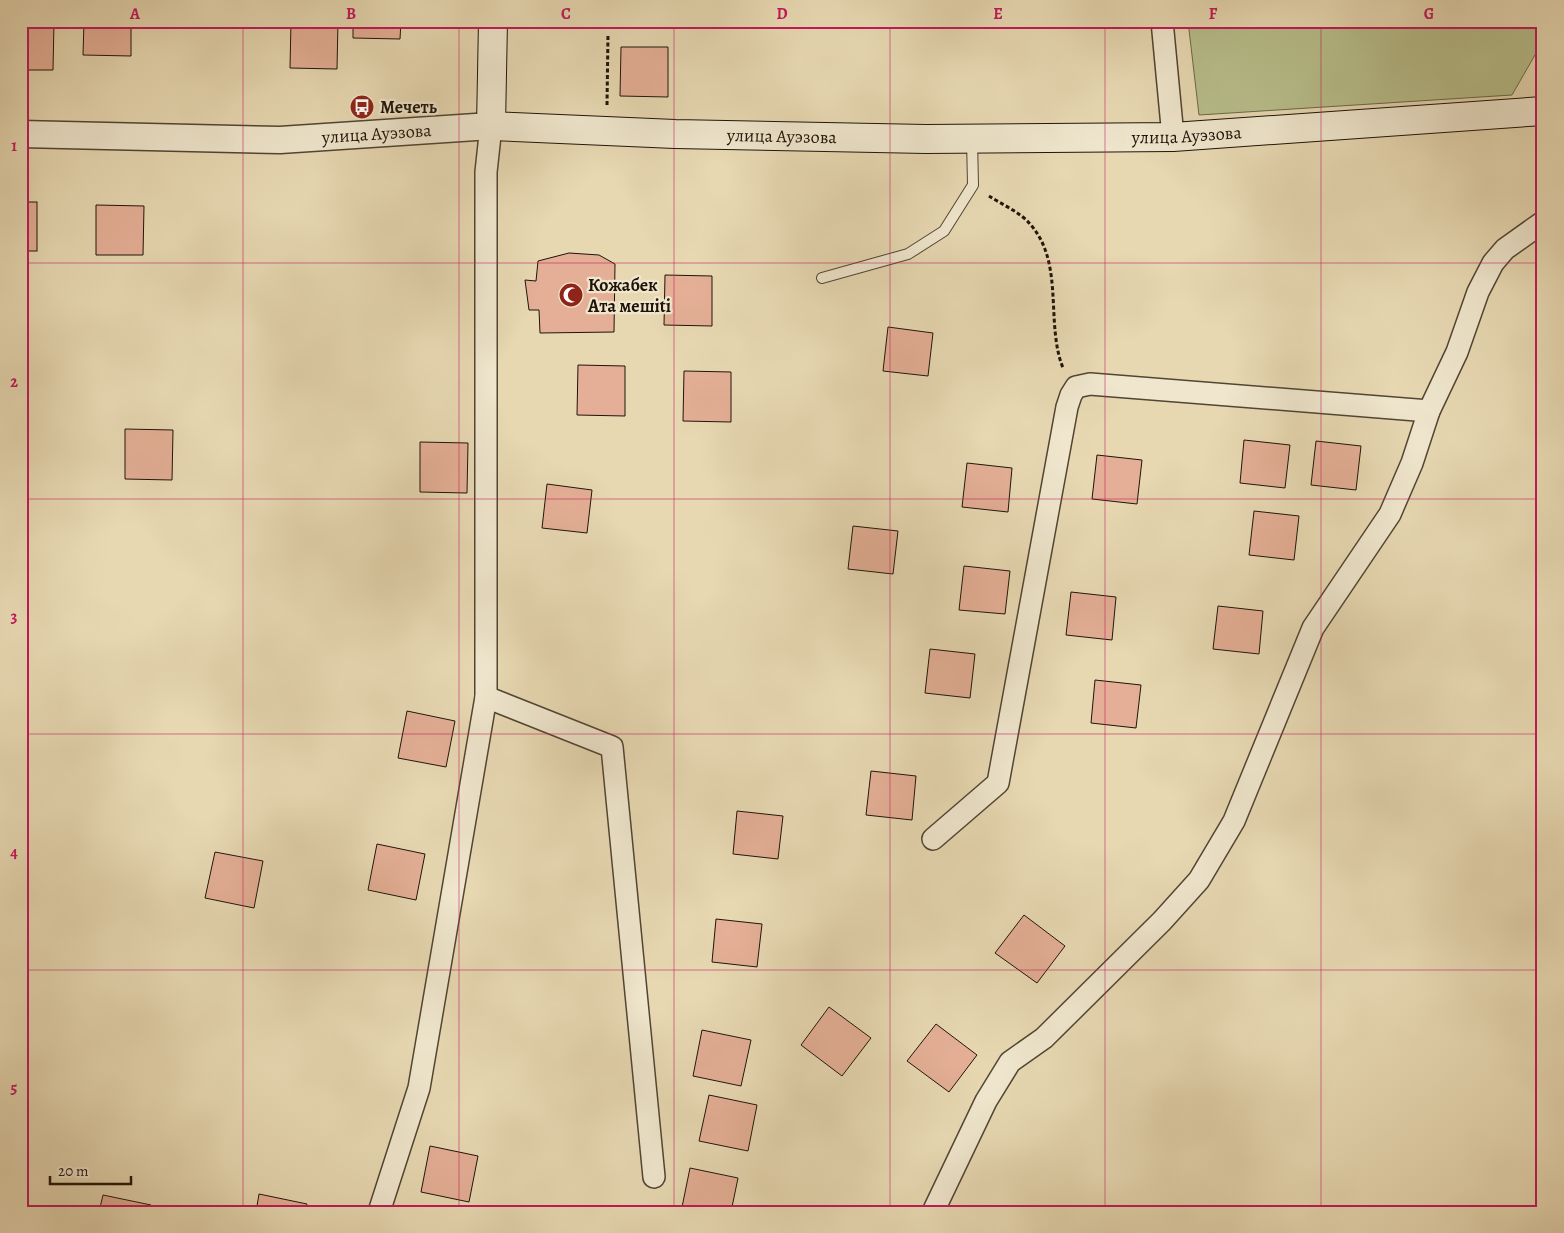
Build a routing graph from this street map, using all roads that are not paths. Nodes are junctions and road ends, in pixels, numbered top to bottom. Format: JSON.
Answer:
{"nodes":[{"id":1,"x":493,"y":21,"type":"edge"},
{"id":2,"x":1162,"y":21,"type":"edge"},
{"id":3,"x":1543,"y":111,"type":"edge"},
{"id":4,"x":492,"y":126,"type":"junction"},
{"id":5,"x":21,"y":134,"type":"edge"},
{"id":6,"x":1173,"y":137,"type":"junction"},
{"id":7,"x":972,"y":138,"type":"junction"},
{"id":8,"x":1543,"y":222,"type":"edge"},
{"id":9,"x":822,"y":278,"type":"dead end"},
{"id":10,"x":1428,"y":411,"type":"junction"},
{"id":11,"x":486,"y":697,"type":"junction"},
{"id":12,"x":933,"y":839,"type":"dead end"},
{"id":13,"x":654,"y":1177,"type":"dead end"},
{"id":14,"x":379,"y":1212,"type":"edge"},
{"id":15,"x":933,"y":1212,"type":"edge"}],
"edges":[{"from":1,"to":4,"type":"main road"},
{"from":2,"to":6,"type":"street"},
{"from":3,"to":6,"type":"main road","name":"улица Ауэзова"},
{"from":4,"to":5,"type":"street","name":"улица Ауэзова"},
{"from":4,"to":7,"type":"main road","name":"улица Ауэзова"},
{"from":4,"to":11,"type":"street"},
{"from":6,"to":7,"type":"main road","name":"улица Ауэзова"},
{"from":7,"to":9,"type":"lane"},
{"from":8,"to":10,"type":"street"},
{"from":10,"to":12,"type":"street"},
{"from":10,"to":15,"type":"street"},
{"from":11,"to":13,"type":"street"},
{"from":11,"to":14,"type":"street"}]}
